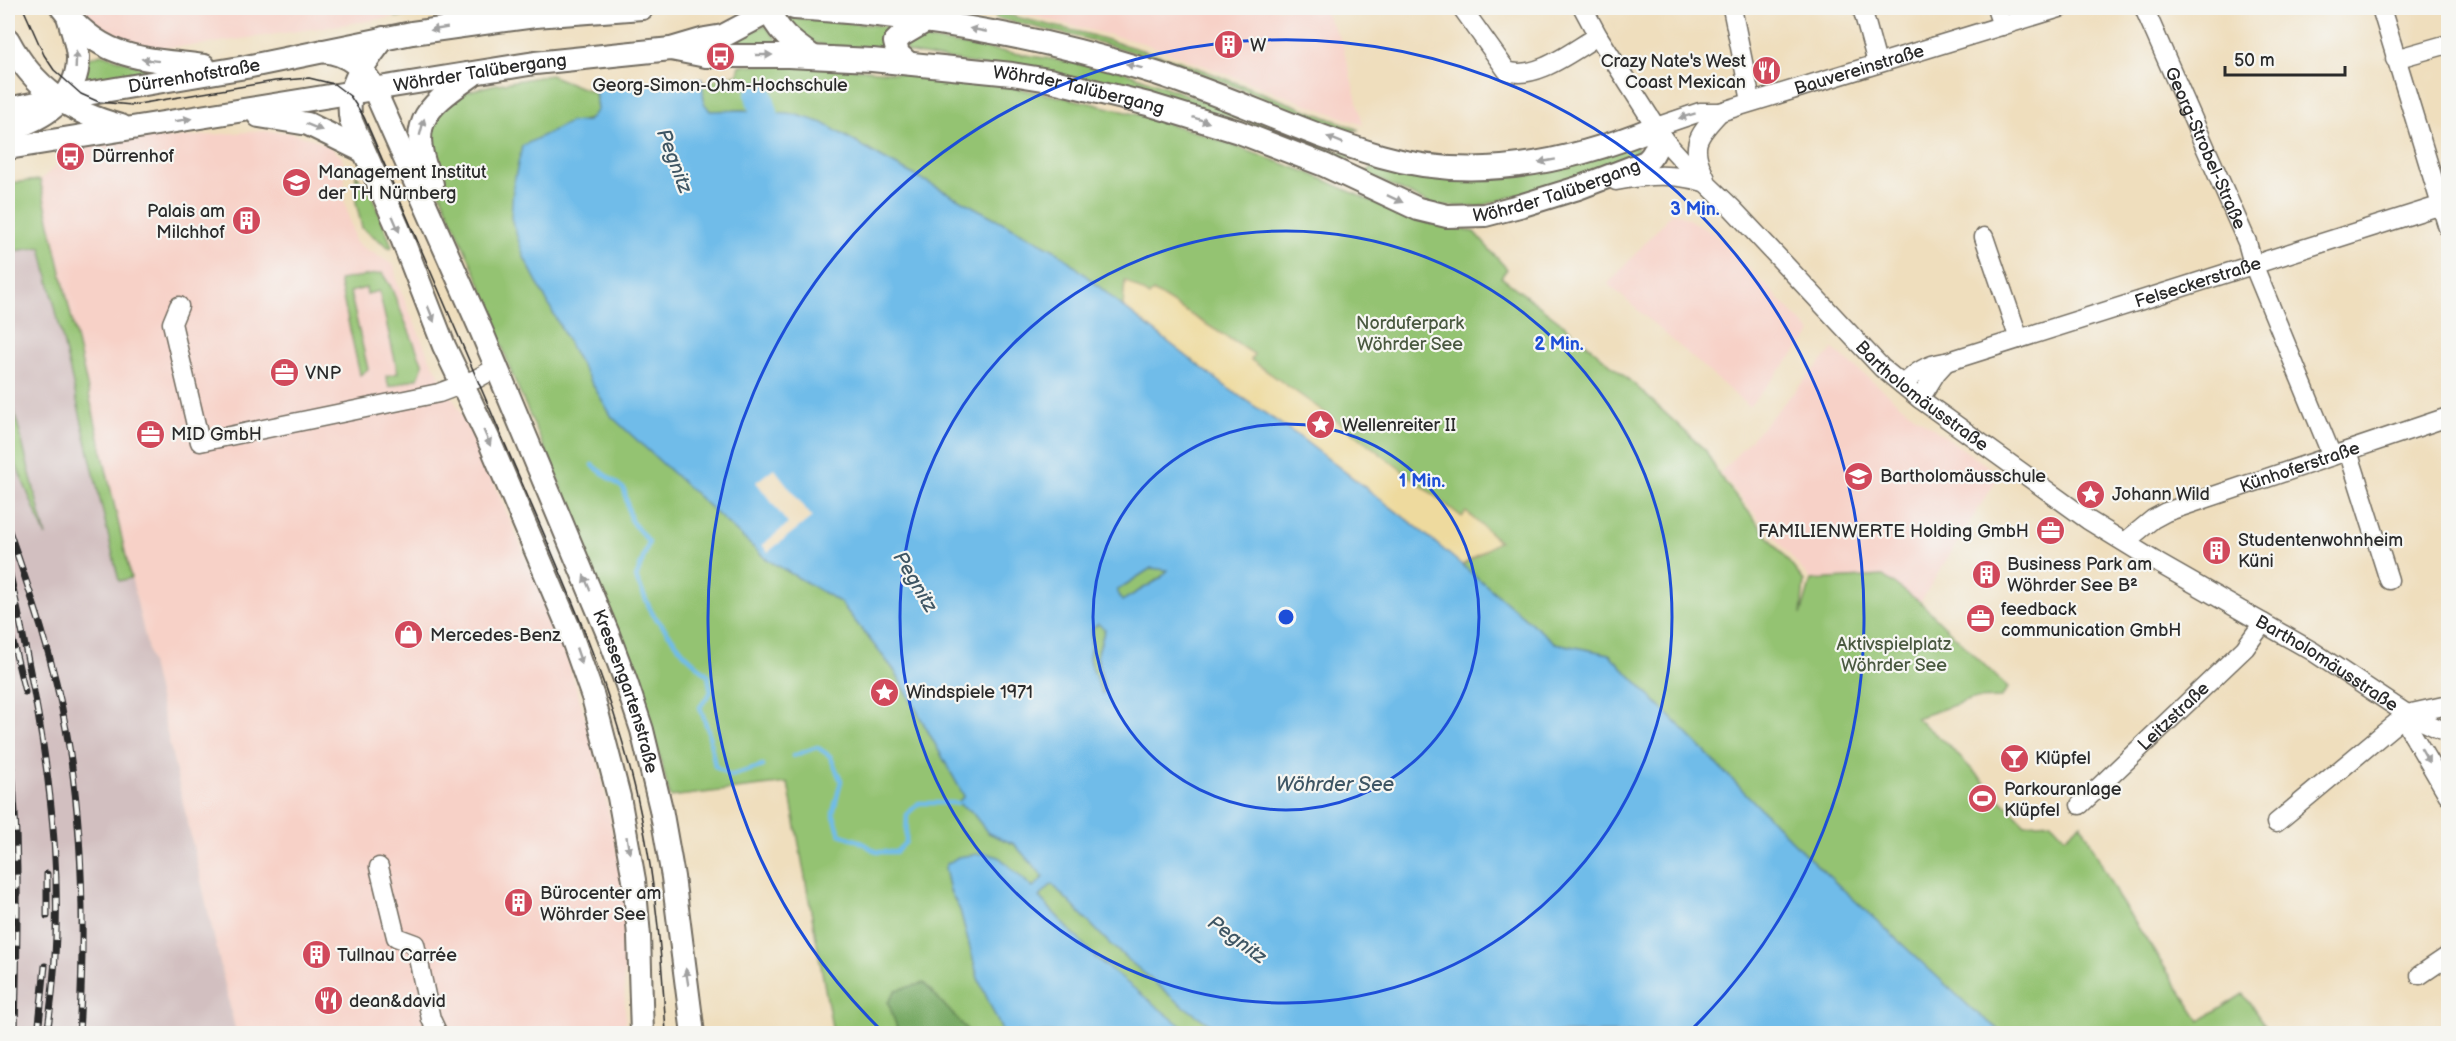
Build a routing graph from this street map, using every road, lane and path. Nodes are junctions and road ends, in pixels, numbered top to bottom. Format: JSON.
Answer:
{"nodes":[{"id":1,"x":642,"y":8,"type":"edge"},
{"id":2,"x":794,"y":8,"type":"edge"},
{"id":3,"x":1462,"y":8,"type":"edge"},
{"id":4,"x":1582,"y":8,"type":"edge"},
{"id":5,"x":1732,"y":8,"type":"edge"},
{"id":6,"x":1862,"y":8,"type":"edge"},
{"id":7,"x":1996,"y":8,"type":"edge"},
{"id":8,"x":2060,"y":8,"type":"edge"},
{"id":9,"x":2144,"y":8,"type":"edge"},
{"id":10,"x":2381,"y":8,"type":"edge"},
{"id":11,"x":771,"y":9,"type":"edge"},
{"id":12,"x":65,"y":11,"type":"edge"},
{"id":13,"x":876,"y":11,"type":"edge"},
{"id":14,"x":926,"y":21,"type":"junction"},
{"id":15,"x":2002,"y":26,"type":"junction"},
{"id":16,"x":1598,"y":36,"type":"junction"},
{"id":17,"x":384,"y":38,"type":"junction"},
{"id":18,"x":8,"y":40,"type":"edge"},
{"id":19,"x":2448,"y":44,"type":"edge"},
{"id":20,"x":705,"y":47,"type":"junction"},
{"id":21,"x":323,"y":51,"type":"junction"},
{"id":22,"x":812,"y":56,"type":"junction"},
{"id":23,"x":2396,"y":60,"type":"junction"},
{"id":24,"x":908,"y":63,"type":"junction"},
{"id":25,"x":1877,"y":63,"type":"junction"},
{"id":26,"x":362,"y":67,"type":"junction"},
{"id":27,"x":229,"y":69,"type":"junction"},
{"id":28,"x":473,"y":74,"type":"junction"},
{"id":29,"x":374,"y":89,"type":"junction"},
{"id":30,"x":350,"y":94,"type":"junction"},
{"id":31,"x":60,"y":99,"type":"junction"},
{"id":32,"x":1751,"y":101,"type":"junction"},
{"id":33,"x":8,"y":109,"type":"edge"},
{"id":34,"x":237,"y":112,"type":"junction"},
{"id":35,"x":1720,"y":112,"type":"junction"},
{"id":36,"x":1656,"y":127,"type":"junction"},
{"id":37,"x":128,"y":128,"type":"junction"},
{"id":38,"x":8,"y":129,"type":"edge"},
{"id":39,"x":8,"y":148,"type":"edge"},
{"id":40,"x":363,"y":151,"type":"junction"},
{"id":41,"x":1371,"y":153,"type":"junction"},
{"id":42,"x":1324,"y":165,"type":"junction"},
{"id":43,"x":1708,"y":184,"type":"junction"},
{"id":44,"x":1578,"y":188,"type":"junction"},
{"id":45,"x":2445,"y":204,"type":"edge"},
{"id":46,"x":2448,"y":228,"type":"edge"},
{"id":47,"x":1984,"y":237,"type":"dead end"},
{"id":48,"x":450,"y":264,"type":"junction"},
{"id":49,"x":2253,"y":264,"type":"junction"},
{"id":50,"x":179,"y":306,"type":"dead end"},
{"id":51,"x":2019,"y":339,"type":"junction"},
{"id":52,"x":1946,"y":362,"type":"junction"},
{"id":53,"x":496,"y":368,"type":"junction"},
{"id":54,"x":463,"y":385,"type":"junction"},
{"id":55,"x":1903,"y":385,"type":"junction"},
{"id":56,"x":1920,"y":399,"type":"junction"},
{"id":57,"x":2448,"y":417,"type":"edge"},
{"id":58,"x":2340,"y":454,"type":"junction"},
{"id":59,"x":2125,"y":542,"type":"junction"},
{"id":60,"x":2389,"y":580,"type":"dead end"},
{"id":61,"x":2263,"y":623,"type":"junction"},
{"id":62,"x":2448,"y":705,"type":"edge"},
{"id":63,"x":2407,"y":714,"type":"junction"},
{"id":64,"x":2448,"y":733,"type":"edge"},
{"id":65,"x":2448,"y":795,"type":"edge"},
{"id":66,"x":2080,"y":805,"type":"dead end"},
{"id":67,"x":2276,"y":823,"type":"dead end"},
{"id":68,"x":379,"y":867,"type":"dead end"},
{"id":69,"x":2448,"y":956,"type":"edge"},
{"id":70,"x":2420,"y":975,"type":"dead end"},
{"id":71,"x":434,"y":1026,"type":"edge"},
{"id":72,"x":642,"y":1034,"type":"edge"},
{"id":73,"x":693,"y":1034,"type":"edge"}],
"edges":[{"from":1,"to":17,"type":"main road","one_way":true},
{"from":2,"to":13,"type":"main road","name":"Wöhrder Talübergang"},
{"from":3,"to":16,"type":"street"},
{"from":4,"to":16,"type":"street","name":"Bartholomäusstraße"},
{"from":5,"to":32,"type":"street"},
{"from":6,"to":25,"type":"street"},
{"from":7,"to":15,"type":"street"},
{"from":8,"to":15,"type":"street","name":"Bauvereinstraße"},
{"from":9,"to":49,"type":"street","name":"Georg-Strobel-Straße"},
{"from":10,"to":23,"type":"street"},
{"from":11,"to":20,"type":"main road"},
{"from":11,"to":22,"type":"main road"},
{"from":27,"to":12,"type":"main road","one_way":true},
{"from":31,"to":12,"type":"main road","one_way":true},
{"from":13,"to":14,"type":"main road","name":"Wöhrder Talübergang"},
{"from":14,"to":24,"type":"main road"},
{"from":41,"to":14,"type":"main road","name":"Wöhrder Talübergang","one_way":true},
{"from":15,"to":25,"type":"street","name":"Bauvereinstraße"},
{"from":16,"to":36,"type":"street","name":"Bartholomäusstraße"},
{"from":17,"to":21,"type":"main road"},
{"from":17,"to":26,"type":"main road","name":"Kressengartenstraße"},
{"from":18,"to":31,"type":"main road"},
{"from":19,"to":23,"type":"street"},
{"from":20,"to":22,"type":"main road","name":"Wöhrder Talübergang","one_way":true},
{"from":20,"to":28,"type":"main road","name":"Wöhrder Talübergang"},
{"from":21,"to":26,"type":"main road"},
{"from":21,"to":27,"type":"main road","name":"Dürrenhofstraße"},
{"from":22,"to":24,"type":"main road","name":"Wöhrder Talübergang"},
{"from":23,"to":45,"type":"street"},
{"from":24,"to":42,"type":"main road","name":"Wöhrder Talübergang","one_way":true},
{"from":25,"to":32,"type":"street","name":"Bauvereinstraße"},
{"from":26,"to":29,"type":"main road","name":"Kressengartenstraße"},
{"from":26,"to":30,"type":"main road","name":"Kressengartenstraße"},
{"from":27,"to":31,"type":"main road","name":"Dürrenhofstraße"},
{"from":28,"to":29,"type":"main road","name":"Wöhrder Talübergang"},
{"from":48,"to":28,"type":"main road","name":"Kressengartenstraße","one_way":true},
{"from":29,"to":30,"type":"main road"},
{"from":29,"to":48,"type":"main road","name":"Kressengartenstraße"},
{"from":30,"to":34,"type":"main road"},
{"from":30,"to":40,"type":"main road","name":"Kressengartenstraße"},
{"from":31,"to":33,"type":"main road","name":"Dürrenhofstraße"},
{"from":31,"to":37,"type":"main road"},
{"from":31,"to":38,"type":"main road","name":"Dürrenhofstraße"},
{"from":32,"to":35,"type":"street","name":"Bauvereinstraße"},
{"from":37,"to":34,"type":"main road","one_way":true},
{"from":34,"to":40,"type":"main road","one_way":true},
{"from":35,"to":36,"type":"street","name":"Bauvereinstraße","one_way":true},
{"from":35,"to":43,"type":"street"},
{"from":36,"to":41,"type":"main road","name":"Wöhrder Talübergang","one_way":true},
{"from":36,"to":43,"type":"street","name":"Bartholomäusstraße"},
{"from":36,"to":44,"type":"main road","name":"Wöhrder Talübergang"},
{"from":37,"to":39,"type":"main road"},
{"from":40,"to":54,"type":"main road","name":"Kressengartenstraße","one_way":true},
{"from":41,"to":42,"type":"main road"},
{"from":42,"to":44,"type":"main road","name":"Wöhrder Talübergang","one_way":true},
{"from":43,"to":44,"type":"street"},
{"from":43,"to":55,"type":"street","name":"Bartholomäusstraße"},
{"from":45,"to":46,"type":"street"},
{"from":45,"to":49,"type":"street","name":"Felseckerstraße"},
{"from":47,"to":51,"type":"street"},
{"from":48,"to":53,"type":"main road","name":"Kressengartenstraße"},
{"from":49,"to":51,"type":"street","name":"Felseckerstraße"},
{"from":49,"to":58,"type":"street","name":"Georg-Strobel-Straße"},
{"from":50,"to":54,"type":"street"},
{"from":51,"to":52,"type":"street","name":"Felseckerstraße"},
{"from":52,"to":55,"type":"street","name":"Felseckerstraße"},
{"from":52,"to":56,"type":"street"},
{"from":53,"to":54,"type":"street"},
{"from":73,"to":53,"type":"main road","name":"Kressengartenstraße","one_way":true},
{"from":54,"to":72,"type":"main road","name":"Kressengartenstraße","one_way":true},
{"from":55,"to":56,"type":"street","name":"Bartholomäusstraße"},
{"from":56,"to":59,"type":"street","name":"Bartholomäusstraße"},
{"from":57,"to":58,"type":"street","name":"Künhoferstraße"},
{"from":58,"to":59,"type":"street","name":"Künhoferstraße"},
{"from":58,"to":60,"type":"street","name":"Georg-Strobel-Straße"},
{"from":59,"to":61,"type":"street","name":"Bartholomäusstraße"},
{"from":61,"to":63,"type":"street","name":"Bartholomäusstraße"},
{"from":61,"to":66,"type":"street","name":"Leitzstraße"},
{"from":62,"to":63,"type":"street"},
{"from":63,"to":64,"type":"street","name":"Bartholomäusstraße"},
{"from":63,"to":65,"type":"street","one_way":true},
{"from":63,"to":67,"type":"street"},
{"from":68,"to":71,"type":"street"},
{"from":69,"to":70,"type":"street"}]}
